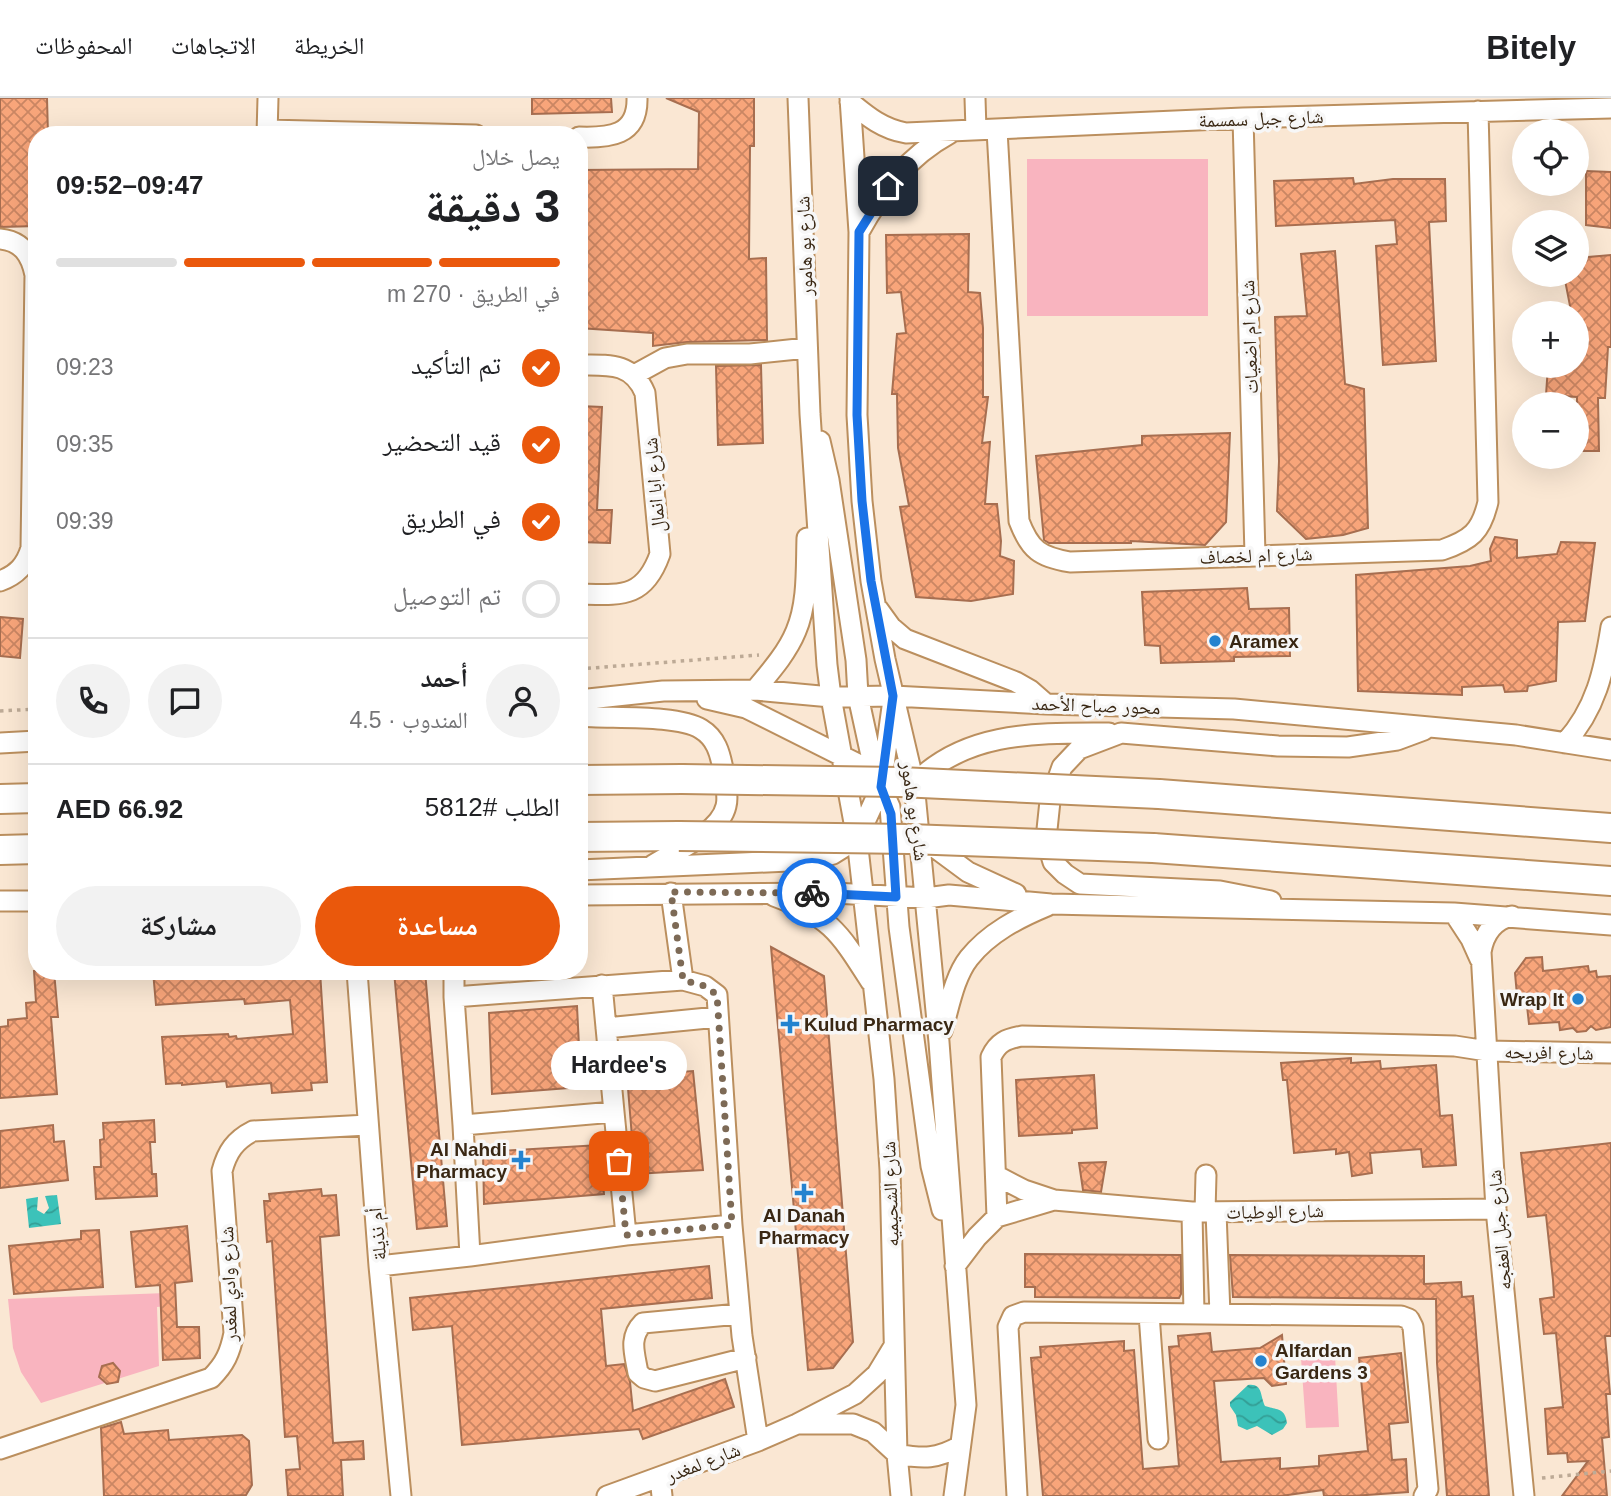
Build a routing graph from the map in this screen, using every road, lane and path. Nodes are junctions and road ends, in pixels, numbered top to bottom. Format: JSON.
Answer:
{"nodes":[{"id":1,"x":268,"y":98,"type":"edge"},
{"id":2,"x":637,"y":98,"type":"edge"},
{"id":3,"x":798,"y":98,"type":"edge"},
{"id":4,"x":975,"y":98,"type":"edge"},
{"id":5,"x":850,"y":100,"type":"edge"},
{"id":6,"x":1611,"y":108,"type":"edge"},
{"id":7,"x":1478,"y":111,"type":"junction"},
{"id":8,"x":1242,"y":118,"type":"junction"},
{"id":9,"x":267,"y":126,"type":"edge"},
{"id":10,"x":976,"y":130,"type":"junction"},
{"id":11,"x":997,"y":130,"type":"junction"},
{"id":12,"x":954,"y":131,"type":"junction"},
{"id":13,"x":588,"y":137,"type":"edge"},
{"id":14,"x":859,"y":232,"type":"junction"},
{"id":15,"x":0,"y":239,"type":"edge"},
{"id":16,"x":28,"y":255,"type":"edge"},
{"id":17,"x":807,"y":348,"type":"junction"},
{"id":18,"x":588,"y":365,"type":"edge"},
{"id":19,"x":634,"y":375,"type":"junction"},
{"id":20,"x":810,"y":414,"type":"junction"},
{"id":21,"x":1255,"y":555,"type":"junction"},
{"id":22,"x":28,"y":558,"type":"edge"},
{"id":23,"x":0,"y":581,"type":"edge"},
{"id":24,"x":588,"y":594,"type":"edge"},
{"id":25,"x":875,"y":605,"type":"junction"},
{"id":26,"x":1611,"y":627,"type":"edge"},
{"id":27,"x":784,"y":652,"type":"junction"},
{"id":28,"x":588,"y":668,"type":"edge"},
{"id":29,"x":1604,"y":669,"type":"junction"},
{"id":30,"x":755,"y":690,"type":"junction"},
{"id":31,"x":663,"y":691,"type":"junction"},
{"id":32,"x":1611,"y":693,"type":"edge"},
{"id":33,"x":858,"y":696,"type":"junction"},
{"id":34,"x":893,"y":696,"type":"junction"},
{"id":35,"x":831,"y":697,"type":"junction"},
{"id":36,"x":588,"y":699,"type":"edge"},
{"id":37,"x":1046,"y":704,"type":"junction"},
{"id":38,"x":28,"y":709,"type":"edge"},
{"id":39,"x":0,"y":711,"type":"edge"},
{"id":40,"x":588,"y":717,"type":"edge"},
{"id":41,"x":1429,"y":728,"type":"junction"},
{"id":42,"x":1121,"y":733,"type":"junction"},
{"id":43,"x":28,"y":741,"type":"edge"},
{"id":44,"x":0,"y":743,"type":"edge"},
{"id":45,"x":1565,"y":743,"type":"junction"},
{"id":46,"x":1611,"y":750,"type":"edge"},
{"id":47,"x":841,"y":755,"type":"junction"},
{"id":48,"x":588,"y":780,"type":"edge"},
{"id":49,"x":914,"y":783,"type":"junction"},
{"id":50,"x":881,"y":784,"type":"junction"},
{"id":51,"x":28,"y":798,"type":"edge"},
{"id":52,"x":0,"y":799,"type":"edge"},
{"id":53,"x":894,"y":810,"type":"junction"},
{"id":54,"x":1611,"y":828,"type":"edge"},
{"id":55,"x":588,"y":837,"type":"edge"},
{"id":56,"x":921,"y":837,"type":"junction"},
{"id":57,"x":857,"y":839,"type":"junction"},
{"id":58,"x":28,"y":849,"type":"edge"},
{"id":59,"x":0,"y":850,"type":"edge"},
{"id":60,"x":649,"y":867,"type":"junction"},
{"id":61,"x":588,"y":870,"type":"edge"},
{"id":62,"x":1611,"y":881,"type":"edge"},
{"id":63,"x":671,"y":892,"type":"junction"},
{"id":64,"x":763,"y":892,"type":"junction"},
{"id":65,"x":862,"y":894,"type":"junction"},
{"id":66,"x":588,"y":895,"type":"edge"},
{"id":67,"x":896,"y":897,"type":"junction"},
{"id":68,"x":926,"y":898,"type":"junction"},
{"id":69,"x":0,"y":901,"type":"edge"},
{"id":70,"x":28,"y":901,"type":"edge"},
{"id":71,"x":1051,"y":904,"type":"junction"},
{"id":72,"x":1299,"y":910,"type":"junction"},
{"id":73,"x":1454,"y":913,"type":"junction"},
{"id":74,"x":1512,"y":916,"type":"junction"},
{"id":75,"x":1611,"y":925,"type":"edge"},
{"id":76,"x":1482,"y":964,"type":"junction"},
{"id":77,"x":358,"y":980,"type":"edge"},
{"id":78,"x":454,"y":980,"type":"edge"},
{"id":79,"x":683,"y":980,"type":"junction"},
{"id":80,"x":602,"y":985,"type":"junction"},
{"id":81,"x":874,"y":987,"type":"junction"},
{"id":82,"x":454,"y":997,"type":"junction"},
{"id":83,"x":718,"y":1017,"type":"junction"},
{"id":84,"x":606,"y":1028,"type":"junction"},
{"id":85,"x":939,"y":1042,"type":"junction"},
{"id":86,"x":1487,"y":1051,"type":"junction"},
{"id":87,"x":1611,"y":1053,"type":"edge"},
{"id":88,"x":614,"y":1112,"type":"junction"},
{"id":89,"x":368,"y":1125,"type":"junction"},
{"id":90,"x":463,"y":1125,"type":"junction"},
{"id":91,"x":1206,"y":1175,"type":"dead end"},
{"id":92,"x":997,"y":1176,"type":"junction"},
{"id":93,"x":1054,"y":1200,"type":"junction"},
{"id":94,"x":1496,"y":1209,"type":"junction"},
{"id":95,"x":1205,"y":1212,"type":"junction"},
{"id":96,"x":997,"y":1217,"type":"junction"},
{"id":97,"x":732,"y":1225,"type":"junction"},
{"id":98,"x":626,"y":1235,"type":"junction"},
{"id":99,"x":470,"y":1256,"type":"junction"},
{"id":100,"x":379,"y":1266,"type":"junction"},
{"id":101,"x":955,"y":1266,"type":"junction"},
{"id":102,"x":739,"y":1314,"type":"junction"},
{"id":103,"x":1149,"y":1314,"type":"junction"},
{"id":104,"x":1194,"y":1314,"type":"junction"},
{"id":105,"x":1220,"y":1314,"type":"junction"},
{"id":106,"x":894,"y":1345,"type":"junction"},
{"id":107,"x":746,"y":1358,"type":"junction"},
{"id":108,"x":797,"y":1424,"type":"junction"},
{"id":109,"x":1158,"y":1439,"type":"dead end"},
{"id":110,"x":758,"y":1441,"type":"junction"},
{"id":111,"x":960,"y":1446,"type":"junction"},
{"id":112,"x":0,"y":1449,"type":"edge"},
{"id":113,"x":897,"y":1454,"type":"junction"},
{"id":114,"x":1611,"y":1471,"type":"edge"},
{"id":115,"x":661,"y":1487,"type":"edge"},
{"id":116,"x":1523,"y":1488,"type":"edge"},
{"id":117,"x":401,"y":1496,"type":"edge"},
{"id":118,"x":607,"y":1496,"type":"edge"},
{"id":119,"x":901,"y":1496,"type":"edge"},
{"id":120,"x":954,"y":1496,"type":"edge"},
{"id":121,"x":1017,"y":1496,"type":"edge"},
{"id":122,"x":1424,"y":1496,"type":"edge"}],
"edges":[{"from":1,"to":9,"type":"street"},
{"from":2,"to":13,"type":"street"},
{"from":3,"to":17,"type":"street","name":"شارع بو هامور"},
{"from":4,"to":10,"type":"street"},
{"from":5,"to":12,"type":"street","name":"شارع جبل سمسمة"},
{"from":5,"to":14,"type":"street","name":"شارع بو هامور"},
{"from":6,"to":7,"type":"street","name":"شارع جبل سمسمة"},
{"from":7,"to":8,"type":"street","name":"شارع جبل سمسمة"},
{"from":7,"to":21,"type":"street","name":"شارع ام لخصاف"},
{"from":8,"to":11,"type":"street","name":"شارع جبل سمسمة"},
{"from":8,"to":21,"type":"street","name":"شارع ام اضعيات"},
{"from":10,"to":11,"type":"street","name":"شارع جبل سمسمة"},
{"from":10,"to":12,"type":"street","name":"شارع جبل سمسمة"},
{"from":11,"to":21,"type":"street","name":"شارع ام لخصاف"},
{"from":12,"to":14,"type":"street","name":"شارع جبل سمسمة"},
{"from":14,"to":25,"type":"street","name":"شارع بو هامور"},
{"from":15,"to":16,"type":"street"},
{"from":17,"to":19,"type":"street"},
{"from":17,"to":20,"type":"street","name":"شارع بو هامور"},
{"from":18,"to":19,"type":"street"},
{"from":19,"to":24,"type":"street","name":"شارع ابا انمال"},
{"from":20,"to":27,"type":"street"},
{"from":20,"to":33,"type":"street"},
{"from":20,"to":35,"type":"street","name":"شارع بو هامور"},
{"from":22,"to":23,"type":"street"},
{"from":25,"to":34,"type":"street","name":"شارع بو هامور"},
{"from":25,"to":37,"type":"street"},
{"from":26,"to":29,"type":"street"},
{"from":27,"to":28,"type":"path"},
{"from":27,"to":30,"type":"street"},
{"from":29,"to":32,"type":"street"},
{"from":29,"to":45,"type":"street"},
{"from":30,"to":31,"type":"street","name":"محور صباح الأحمد"},
{"from":30,"to":35,"type":"street","name":"محور صباح الأحمد"},
{"from":31,"to":36,"type":"street","name":"محور صباح الأحمد"},
{"from":31,"to":47,"type":"street"},
{"from":33,"to":34,"type":"street","name":"محور صباح الأحمد"},
{"from":33,"to":35,"type":"street","name":"محور صباح الأحمد"},
{"from":33,"to":50,"type":"street"},
{"from":34,"to":37,"type":"street","name":"محور صباح الأحمد"},
{"from":34,"to":49,"type":"street","name":"شارع بو هامور"},
{"from":34,"to":50,"type":"street"},
{"from":35,"to":47,"type":"street","name":"شارع بو هامور"},
{"from":37,"to":41,"type":"street","name":"محور صباح الأحمد"},
{"from":38,"to":39,"type":"path"},
{"from":40,"to":60,"type":"street"},
{"from":41,"to":42,"type":"street"},
{"from":41,"to":45,"type":"street","name":"محور صباح الأحمد"},
{"from":42,"to":49,"type":"street"},
{"from":42,"to":72,"type":"street"},
{"from":43,"to":44,"type":"street"},
{"from":45,"to":46,"type":"street","name":"محور صباح الأحمد"},
{"from":47,"to":50,"type":"street"},
{"from":47,"to":57,"type":"street","name":"شارع بو هامور"},
{"from":48,"to":54,"type":"highway","bridge":true},
{"from":49,"to":53,"type":"street"},
{"from":49,"to":56,"type":"street","name":"شارع بو هامور"},
{"from":50,"to":53,"type":"street"},
{"from":50,"to":57,"type":"street"},
{"from":51,"to":52,"type":"highway"},
{"from":53,"to":56,"type":"street"},
{"from":53,"to":65,"type":"street"},
{"from":53,"to":67,"type":"street"},
{"from":55,"to":62,"type":"highway","bridge":true},
{"from":56,"to":68,"type":"street","name":"شارع بو هامور"},
{"from":56,"to":71,"type":"street"},
{"from":57,"to":60,"type":"street"},
{"from":57,"to":65,"type":"street","name":"شارع بو هامور"},
{"from":58,"to":59,"type":"highway"},
{"from":60,"to":61,"type":"street"},
{"from":63,"to":64,"type":"street"},
{"from":63,"to":66,"type":"street"},
{"from":63,"to":79,"type":"street"},
{"from":64,"to":65,"type":"street"},
{"from":64,"to":81,"type":"street"},
{"from":65,"to":67,"type":"street"},
{"from":65,"to":81,"type":"street","name":"شارع الشحيميه"},
{"from":67,"to":68,"type":"street"},
{"from":67,"to":101,"type":"street"},
{"from":68,"to":71,"type":"street"},
{"from":68,"to":85,"type":"street"},
{"from":69,"to":70,"type":"street"},
{"from":71,"to":72,"type":"street"},
{"from":71,"to":85,"type":"street"},
{"from":72,"to":73,"type":"street"},
{"from":73,"to":74,"type":"street"},
{"from":73,"to":76,"type":"street","name":"شارع جبل العفجه"},
{"from":74,"to":75,"type":"street"},
{"from":74,"to":76,"type":"street","name":"شارع جبل العفجه"},
{"from":76,"to":86,"type":"street","name":"شارع جبل العفجه"},
{"from":77,"to":89,"type":"street","name":"أم نذيلة"},
{"from":78,"to":82,"type":"street"},
{"from":79,"to":80,"type":"street"},
{"from":79,"to":83,"type":"street"},
{"from":80,"to":82,"type":"street"},
{"from":80,"to":84,"type":"street"},
{"from":81,"to":106,"type":"street","name":"شارع الشحيميه"},
{"from":82,"to":90,"type":"street"},
{"from":83,"to":84,"type":"street"},
{"from":83,"to":97,"type":"street"},
{"from":84,"to":88,"type":"street"},
{"from":85,"to":101,"type":"street"},
{"from":86,"to":87,"type":"street","name":"شارع افريحه"},
{"from":86,"to":92,"type":"street","name":"شارع افريحه"},
{"from":86,"to":94,"type":"street","name":"شارع جبل العفجه"},
{"from":88,"to":90,"type":"street"},
{"from":88,"to":98,"type":"street"},
{"from":89,"to":100,"type":"street","name":"أم نذيلة"},
{"from":89,"to":112,"type":"street","name":"شارع وادي لمغدر"},
{"from":90,"to":99,"type":"street"},
{"from":91,"to":95,"type":"street"},
{"from":92,"to":93,"type":"street","name":"شارع الوطيات"},
{"from":92,"to":96,"type":"street","name":"شارع افريحه"},
{"from":93,"to":95,"type":"street","name":"شارع الوطيات"},
{"from":93,"to":96,"type":"street","name":"شارع الوطيات"},
{"from":94,"to":95,"type":"street","name":"شارع الوطيات"},
{"from":94,"to":116,"type":"street","name":"شارع جبل العفجه"},
{"from":95,"to":104,"type":"street"},
{"from":95,"to":105,"type":"street"},
{"from":96,"to":101,"type":"street","name":"شارع الوطيات"},
{"from":97,"to":98,"type":"street"},
{"from":97,"to":102,"type":"street"},
{"from":98,"to":99,"type":"street"},
{"from":99,"to":100,"type":"street"},
{"from":100,"to":117,"type":"street","name":"أم نذيلة"},
{"from":101,"to":111,"type":"street"},
{"from":102,"to":107,"type":"street"},
{"from":102,"to":107,"type":"street"},
{"from":103,"to":104,"type":"street"},
{"from":103,"to":109,"type":"street"},
{"from":103,"to":121,"type":"street"},
{"from":104,"to":105,"type":"street"},
{"from":105,"to":122,"type":"street"},
{"from":106,"to":108,"type":"street","name":"شارع لمغدر"},
{"from":106,"to":113,"type":"street","name":"شارع الشحيميه"},
{"from":107,"to":110,"type":"street"},
{"from":108,"to":110,"type":"street","name":"شارع لمغدر"},
{"from":108,"to":113,"type":"street","name":"شارع لمغدر"},
{"from":110,"to":115,"type":"street","name":"شارع لمغدر"},
{"from":111,"to":113,"type":"street"},
{"from":111,"to":120,"type":"street"},
{"from":113,"to":119,"type":"street","name":"شارع الشحيميه"},
{"from":114,"to":116,"type":"path"},
{"from":115,"to":118,"type":"street","name":"شارع لمغدر"}]}
